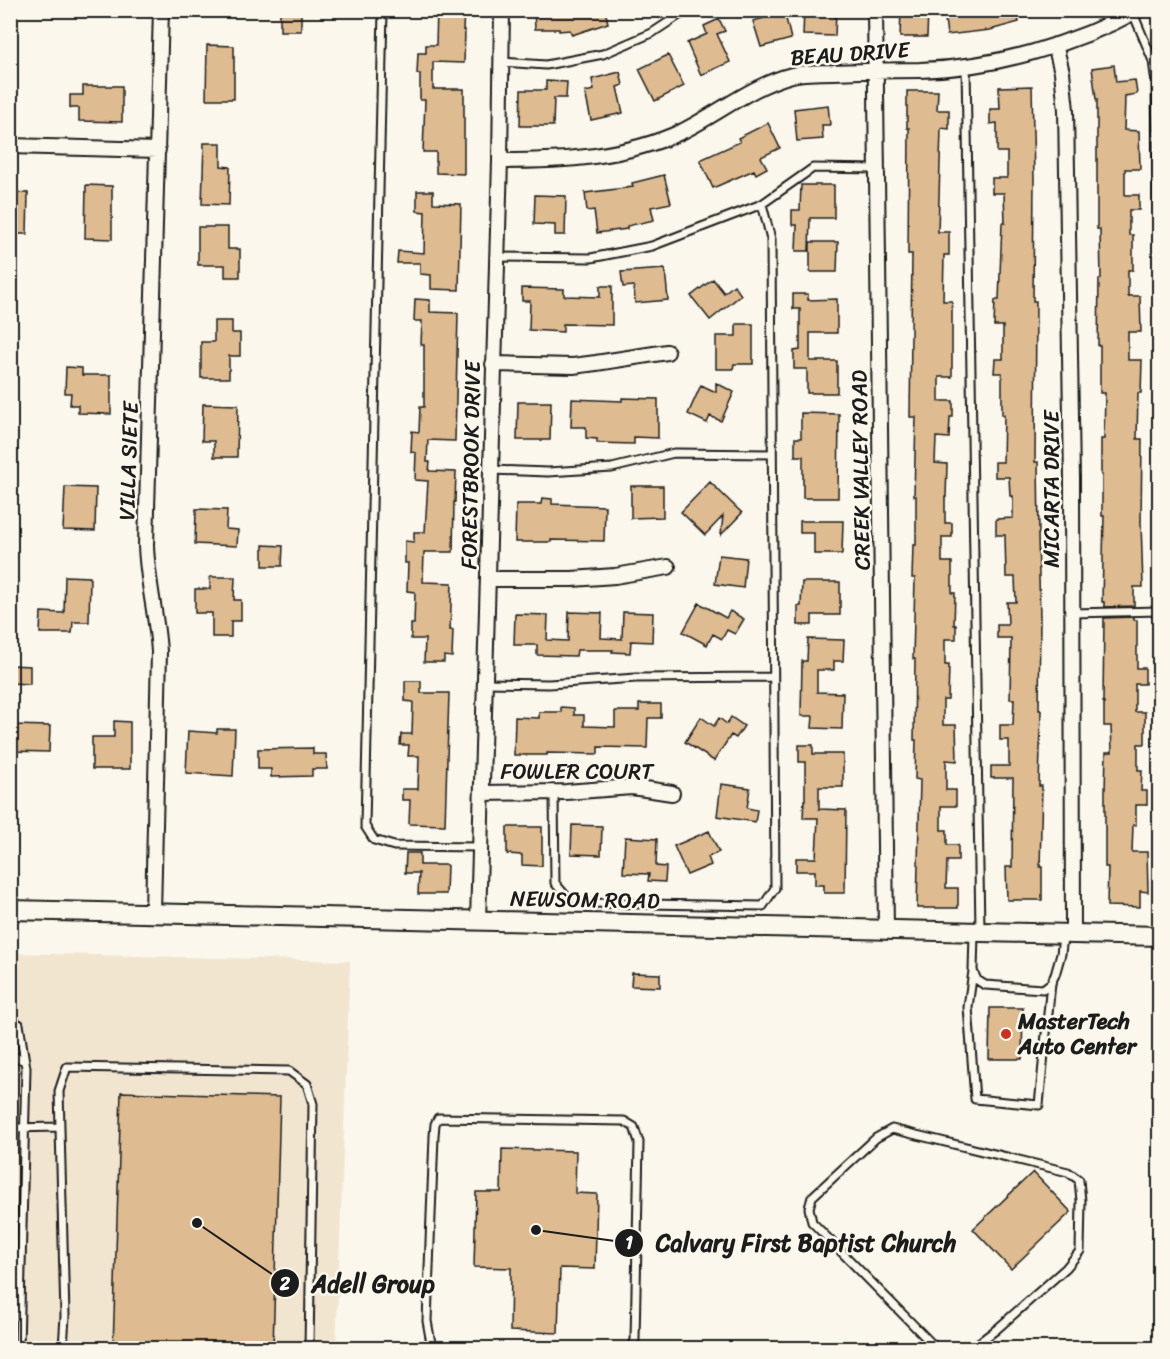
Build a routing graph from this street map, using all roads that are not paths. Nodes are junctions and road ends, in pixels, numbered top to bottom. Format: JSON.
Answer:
{"nodes":[{"id":1,"x":161,"y":10,"type":"edge"},
{"id":2,"x":383,"y":10,"type":"edge"},
{"id":3,"x":502,"y":10,"type":"edge"},
{"id":4,"x":687,"y":10,"type":"edge"},
{"id":5,"x":875,"y":10,"type":"edge"},
{"id":6,"x":1135,"y":12,"type":"edge"},
{"id":7,"x":1055,"y":45,"type":"junction"},
{"id":8,"x":501,"y":62,"type":"junction"},
{"id":9,"x":966,"y":66,"type":"junction"},
{"id":10,"x":877,"y":70,"type":"junction"},
{"id":11,"x":10,"y":146,"type":"edge"},
{"id":12,"x":158,"y":150,"type":"junction"},
{"id":13,"x":1158,"y":159,"type":"edge"},
{"id":14,"x":500,"y":161,"type":"junction"},
{"id":15,"x":878,"y":169,"type":"junction"},
{"id":16,"x":762,"y":204,"type":"junction"},
{"id":17,"x":497,"y":257,"type":"junction"},
{"id":18,"x":1160,"y":337,"type":"edge"},
{"id":19,"x":667,"y":352,"type":"dead end"},
{"id":20,"x":493,"y":364,"type":"junction"},
{"id":21,"x":772,"y":454,"type":"junction"},
{"id":22,"x":491,"y":470,"type":"junction"},
{"id":23,"x":668,"y":567,"type":"dead end"},
{"id":24,"x":488,"y":579,"type":"junction"},
{"id":25,"x":1160,"y":611,"type":"edge"},
{"id":26,"x":1072,"y":614,"type":"junction"},
{"id":27,"x":774,"y":677,"type":"junction"},
{"id":28,"x":485,"y":683,"type":"junction"},
{"id":29,"x":554,"y":792,"type":"junction"},
{"id":30,"x":482,"y":793,"type":"junction"},
{"id":31,"x":672,"y":793,"type":"dead end"},
{"id":32,"x":480,"y":847,"type":"junction"},
{"id":33,"x":10,"y":910,"type":"edge"},
{"id":34,"x":153,"y":913,"type":"junction"},
{"id":35,"x":478,"y":921,"type":"junction"},
{"id":36,"x":885,"y":929,"type":"junction"},
{"id":37,"x":977,"y":931,"type":"junction"},
{"id":38,"x":1068,"y":933,"type":"junction"},
{"id":39,"x":1160,"y":936,"type":"edge"},
{"id":40,"x":973,"y":971,"type":"junction"},
{"id":41,"x":1051,"y":983,"type":"junction"},
{"id":42,"x":10,"y":1021,"type":"edge"},
{"id":43,"x":10,"y":1055,"type":"edge"},
{"id":44,"x":25,"y":1061,"type":"junction"},
{"id":45,"x":59,"y":1127,"type":"junction"},
{"id":46,"x":10,"y":1128,"type":"edge"},
{"id":47,"x":24,"y":1128,"type":"junction"},
{"id":48,"x":19,"y":1348,"type":"edge"},
{"id":49,"x":63,"y":1348,"type":"edge"},
{"id":50,"x":309,"y":1348,"type":"edge"},
{"id":51,"x":438,"y":1348,"type":"edge"},
{"id":52,"x":632,"y":1348,"type":"edge"},
{"id":53,"x":936,"y":1348,"type":"edge"},
{"id":54,"x":972,"y":1348,"type":"edge"}],
"edges":[{"from":1,"to":12,"type":"street","name":"VILLA SIETE"},
{"from":2,"to":32,"type":"lane"},
{"from":3,"to":8,"type":"street","name":"FORESTBROOK DRIVE"},
{"from":4,"to":8,"type":"lane"},
{"from":5,"to":10,"type":"street","name":"CREEK VALLEY ROAD"},
{"from":6,"to":7,"type":"street","name":"BEAU DRIVE"},
{"from":6,"to":13,"type":"lane"},
{"from":7,"to":9,"type":"street","name":"BEAU DRIVE"},
{"from":7,"to":26,"type":"street","name":"MICARTA DRIVE"},
{"from":8,"to":14,"type":"street","name":"FORESTBROOK DRIVE"},
{"from":9,"to":10,"type":"street","name":"BEAU DRIVE"},
{"from":9,"to":37,"type":"lane"},
{"from":10,"to":14,"type":"street","name":"BEAU DRIVE"},
{"from":10,"to":15,"type":"street","name":"CREEK VALLEY ROAD"},
{"from":11,"to":12,"type":"street"},
{"from":12,"to":34,"type":"street","name":"VILLA SIETE"},
{"from":13,"to":18,"type":"lane"},
{"from":14,"to":17,"type":"street","name":"FORESTBROOK DRIVE"},
{"from":15,"to":16,"type":"lane"},
{"from":15,"to":36,"type":"street","name":"CREEK VALLEY ROAD"},
{"from":16,"to":17,"type":"lane"},
{"from":16,"to":21,"type":"lane"},
{"from":17,"to":20,"type":"street","name":"FORESTBROOK DRIVE"},
{"from":19,"to":20,"type":"street"},
{"from":20,"to":22,"type":"street","name":"FORESTBROOK DRIVE"},
{"from":21,"to":22,"type":"lane"},
{"from":21,"to":27,"type":"lane"},
{"from":22,"to":24,"type":"street","name":"FORESTBROOK DRIVE"},
{"from":23,"to":24,"type":"street"},
{"from":24,"to":28,"type":"street","name":"FORESTBROOK DRIVE"},
{"from":25,"to":26,"type":"lane"},
{"from":26,"to":38,"type":"street","name":"MICARTA DRIVE"},
{"from":27,"to":28,"type":"lane"},
{"from":27,"to":29,"type":"lane"},
{"from":28,"to":30,"type":"street","name":"FORESTBROOK DRIVE"},
{"from":29,"to":30,"type":"street","name":"FOWLER COURT"},
{"from":29,"to":31,"type":"street","name":"FOWLER COURT"},
{"from":30,"to":32,"type":"street","name":"FORESTBROOK DRIVE"},
{"from":32,"to":35,"type":"street","name":"FORESTBROOK DRIVE"},
{"from":33,"to":34,"type":"street","name":"NEWSOM ROAD"},
{"from":34,"to":35,"type":"street","name":"NEWSOM ROAD"},
{"from":35,"to":36,"type":"street","name":"NEWSOM ROAD"},
{"from":36,"to":37,"type":"street","name":"NEWSOM ROAD"},
{"from":37,"to":38,"type":"street","name":"NEWSOM ROAD"},
{"from":37,"to":40,"type":"lane"},
{"from":38,"to":39,"type":"street","name":"NEWSOM ROAD"},
{"from":38,"to":41,"type":"lane"},
{"from":40,"to":41,"type":"lane"},
{"from":40,"to":41,"type":"lane"},
{"from":42,"to":44,"type":"lane"},
{"from":43,"to":44,"type":"lane"},
{"from":44,"to":47,"type":"lane"},
{"from":45,"to":47,"type":"lane"},
{"from":45,"to":49,"type":"lane"},
{"from":45,"to":50,"type":"lane"},
{"from":46,"to":47,"type":"lane"},
{"from":47,"to":48,"type":"lane"},
{"from":51,"to":52,"type":"lane"},
{"from":53,"to":54,"type":"lane"}]}
